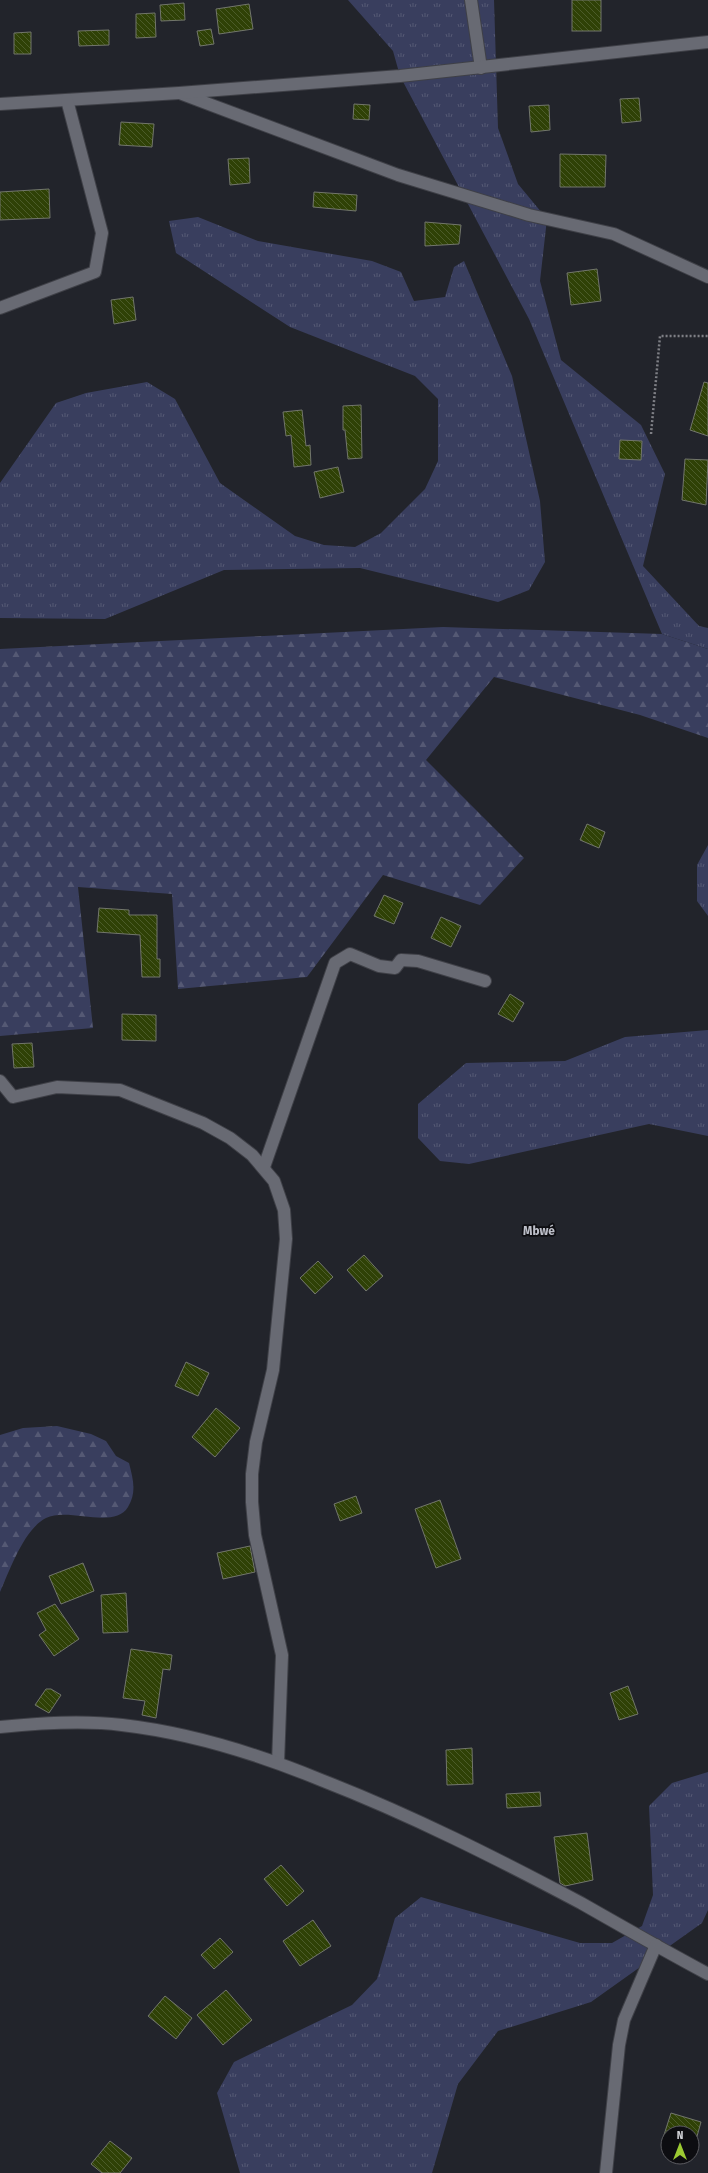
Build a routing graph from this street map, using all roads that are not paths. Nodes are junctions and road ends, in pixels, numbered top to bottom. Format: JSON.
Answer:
{"nodes":[{"id":1,"x":471,"y":0,"type":"edge"},
{"id":2,"x":708,"y":42,"type":"edge"},
{"id":3,"x":480,"y":68,"type":"junction"},
{"id":4,"x":179,"y":93,"type":"junction"},
{"id":5,"x":67,"y":100,"type":"junction"},
{"id":6,"x":0,"y":104,"type":"edge"},
{"id":7,"x":708,"y":277,"type":"edge"},
{"id":8,"x":0,"y":308,"type":"edge"},
{"id":9,"x":485,"y":981,"type":"dead end"},
{"id":10,"x":0,"y":1081,"type":"edge"},
{"id":11,"x":264,"y":1167,"type":"junction"},
{"id":12,"x":0,"y":1727,"type":"edge"},
{"id":13,"x":278,"y":1762,"type":"junction"},
{"id":14,"x":656,"y":1945,"type":"junction"},
{"id":15,"x":708,"y":1974,"type":"edge"},
{"id":16,"x":606,"y":2173,"type":"edge"}],
"edges":[{"from":1,"to":3,"type":"street"},
{"from":2,"to":3,"type":"street"},
{"from":3,"to":4,"type":"street"},
{"from":4,"to":5,"type":"street"},
{"from":4,"to":7,"type":"street"},
{"from":5,"to":6,"type":"street"},
{"from":5,"to":8,"type":"street"},
{"from":9,"to":11,"type":"street"},
{"from":10,"to":11,"type":"street"},
{"from":11,"to":13,"type":"street"},
{"from":12,"to":13,"type":"street"},
{"from":13,"to":14,"type":"street"},
{"from":14,"to":15,"type":"street"},
{"from":14,"to":16,"type":"street"}]}
